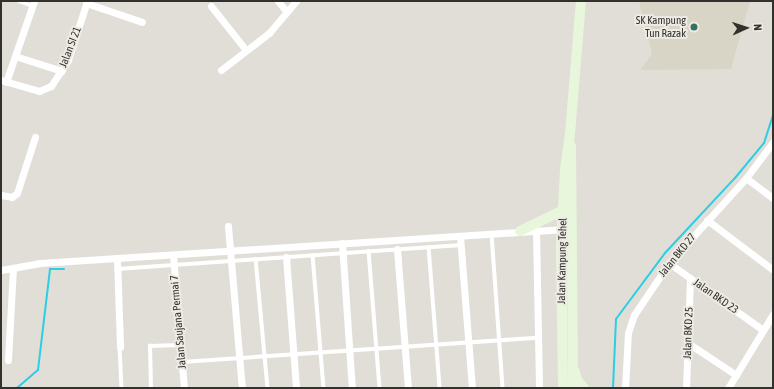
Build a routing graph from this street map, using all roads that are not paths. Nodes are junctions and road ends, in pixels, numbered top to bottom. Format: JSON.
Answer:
{"nodes":[{"id":1,"x":19,"y":1,"type":"edge"},
{"id":2,"x":278,"y":1,"type":"edge"},
{"id":3,"x":296,"y":1,"type":"edge"},
{"id":4,"x":582,"y":1,"type":"edge"},
{"id":5,"x":87,"y":2,"type":"edge"},
{"id":6,"x":34,"y":3,"type":"edge"},
{"id":7,"x":211,"y":6,"type":"dead end"},
{"id":8,"x":287,"y":12,"type":"junction"},
{"id":9,"x":142,"y":22,"type":"dead end"},
{"id":10,"x":246,"y":50,"type":"junction"},
{"id":11,"x":15,"y":56,"type":"junction"},
{"id":12,"x":221,"y":70,"type":"dead end"},
{"id":13,"x":62,"y":71,"type":"junction"},
{"id":14,"x":3,"y":81,"type":"edge"},
{"id":15,"x":570,"y":134,"type":"junction"},
{"id":16,"x":35,"y":137,"type":"dead end"},
{"id":17,"x":773,"y":142,"type":"edge"},
{"id":18,"x":746,"y":178,"type":"junction"},
{"id":19,"x":1,"y":195,"type":"edge"},
{"id":20,"x":773,"y":198,"type":"edge"},
{"id":21,"x":563,"y":210,"type":"junction"},
{"id":22,"x":707,"y":220,"type":"junction"},
{"id":23,"x":228,"y":226,"type":"dead end"},
{"id":24,"x":566,"y":229,"type":"junction"},
{"id":25,"x":536,"y":230,"type":"junction"},
{"id":26,"x":520,"y":231,"type":"junction"},
{"id":27,"x":492,"y":233,"type":"junction"},
{"id":28,"x":460,"y":236,"type":"junction"},
{"id":29,"x":342,"y":243,"type":"junction"},
{"id":30,"x":461,"y":245,"type":"junction"},
{"id":31,"x":429,"y":247,"type":"junction"},
{"id":32,"x":397,"y":249,"type":"junction"},
{"id":33,"x":230,"y":251,"type":"junction"},
{"id":34,"x":369,"y":251,"type":"junction"},
{"id":35,"x":342,"y":253,"type":"junction"},
{"id":36,"x":313,"y":255,"type":"junction"},
{"id":37,"x":173,"y":256,"type":"junction"},
{"id":38,"x":286,"y":257,"type":"junction"},
{"id":39,"x":116,"y":259,"type":"junction"},
{"id":40,"x":256,"y":259,"type":"junction"},
{"id":41,"x":231,"y":261,"type":"junction"},
{"id":42,"x":669,"y":263,"type":"junction"},
{"id":43,"x":173,"y":265,"type":"junction"},
{"id":44,"x":13,"y":268,"type":"junction"},
{"id":45,"x":117,"y":269,"type":"junction"},
{"id":46,"x":1,"y":270,"type":"edge"},
{"id":47,"x":773,"y":270,"type":"edge"},
{"id":48,"x":690,"y":278,"type":"junction"},
{"id":49,"x":562,"y":306,"type":"junction"},
{"id":50,"x":773,"y":314,"type":"edge"},
{"id":51,"x":763,"y":330,"type":"junction"},
{"id":52,"x":571,"y":335,"type":"junction"},
{"id":53,"x":537,"y":338,"type":"junction"},
{"id":54,"x":500,"y":341,"type":"junction"},
{"id":55,"x":469,"y":343,"type":"junction"},
{"id":56,"x":688,"y":343,"type":"junction"},
{"id":57,"x":180,"y":345,"type":"junction"},
{"id":58,"x":437,"y":346,"type":"junction"},
{"id":59,"x":120,"y":347,"type":"joint"},
{"id":60,"x":405,"y":348,"type":"junction"},
{"id":61,"x":377,"y":350,"type":"junction"},
{"id":62,"x":349,"y":351,"type":"junction"},
{"id":63,"x":321,"y":353,"type":"junction"},
{"id":64,"x":293,"y":355,"type":"junction"},
{"id":65,"x":265,"y":357,"type":"junction"},
{"id":66,"x":240,"y":359,"type":"junction"},
{"id":67,"x":8,"y":360,"type":"dead end"},
{"id":68,"x":182,"y":362,"type":"junction"},
{"id":69,"x":736,"y":375,"type":"junction"},
{"id":70,"x":122,"y":388,"type":"edge"},
{"id":71,"x":151,"y":388,"type":"edge"},
{"id":72,"x":184,"y":388,"type":"edge"},
{"id":73,"x":242,"y":388,"type":"edge"},
{"id":74,"x":268,"y":388,"type":"edge"},
{"id":75,"x":296,"y":388,"type":"edge"},
{"id":76,"x":324,"y":388,"type":"edge"},
{"id":77,"x":352,"y":388,"type":"edge"},
{"id":78,"x":380,"y":388,"type":"edge"},
{"id":79,"x":408,"y":388,"type":"edge"},
{"id":80,"x":440,"y":388,"type":"edge"},
{"id":81,"x":472,"y":388,"type":"edge"},
{"id":82,"x":504,"y":388,"type":"edge"},
{"id":83,"x":539,"y":388,"type":"edge"},
{"id":84,"x":563,"y":388,"type":"edge"},
{"id":85,"x":567,"y":388,"type":"edge"},
{"id":86,"x":573,"y":388,"type":"edge"},
{"id":87,"x":584,"y":388,"type":"edge"},
{"id":88,"x":625,"y":388,"type":"edge"},
{"id":89,"x":686,"y":388,"type":"edge"},
{"id":90,"x":728,"y":388,"type":"edge"}],
"edges":[{"from":1,"to":6,"type":"lane"},
{"from":2,"to":8,"type":"street"},
{"from":3,"to":8,"type":"street"},
{"from":4,"to":15,"type":"main road","name":"Jalan Kampung Tehel"},
{"from":5,"to":9,"type":"street"},
{"from":5,"to":13,"type":"street","name":"Jalan SI 21"},
{"from":6,"to":11,"type":"street"},
{"from":7,"to":10,"type":"street"},
{"from":8,"to":10,"type":"street"},
{"from":10,"to":12,"type":"street"},
{"from":11,"to":13,"type":"street"},
{"from":11,"to":14,"type":"street"},
{"from":13,"to":14,"type":"street","name":"Jalan SI 21"},
{"from":15,"to":21,"type":"main road","name":"Jalan Kampung Tehel"},
{"from":15,"to":24,"type":"main road","name":"Jalan Kampung Tehel"},
{"from":16,"to":19,"type":"street"},
{"from":17,"to":18,"type":"street","name":"Jalan BKD 27"},
{"from":18,"to":20,"type":"street"},
{"from":18,"to":22,"type":"street","name":"Jalan BKD 27"},
{"from":21,"to":24,"type":"main road","name":"Jalan Kampung Tehel"},
{"from":21,"to":26,"type":"main road"},
{"from":22,"to":42,"type":"street","name":"Jalan BKD 27"},
{"from":22,"to":47,"type":"street"},
{"from":23,"to":33,"type":"street"},
{"from":24,"to":25,"type":"street"},
{"from":24,"to":49,"type":"main road","name":"Jalan Kampung Tehel"},
{"from":24,"to":52,"type":"main road","name":"Jalan Kampung Tehel"},
{"from":25,"to":26,"type":"street"},
{"from":25,"to":53,"type":"street"},
{"from":26,"to":27,"type":"street"},
{"from":27,"to":28,"type":"street"},
{"from":27,"to":54,"type":"lane"},
{"from":28,"to":29,"type":"street"},
{"from":28,"to":30,"type":"street"},
{"from":29,"to":33,"type":"street"},
{"from":29,"to":35,"type":"street"},
{"from":30,"to":31,"type":"lane"},
{"from":30,"to":55,"type":"street"},
{"from":31,"to":32,"type":"lane"},
{"from":31,"to":58,"type":"lane"},
{"from":32,"to":34,"type":"lane"},
{"from":32,"to":60,"type":"street"},
{"from":33,"to":37,"type":"street"},
{"from":33,"to":41,"type":"street"},
{"from":34,"to":35,"type":"lane"},
{"from":34,"to":61,"type":"lane"},
{"from":35,"to":36,"type":"lane"},
{"from":35,"to":62,"type":"street"},
{"from":36,"to":38,"type":"lane"},
{"from":36,"to":63,"type":"lane"},
{"from":37,"to":39,"type":"street"},
{"from":37,"to":43,"type":"street","name":"Jalan Saujana Permai 7"},
{"from":38,"to":40,"type":"lane"},
{"from":38,"to":64,"type":"street"},
{"from":39,"to":44,"type":"street"},
{"from":39,"to":45,"type":"street"},
{"from":40,"to":41,"type":"lane"},
{"from":40,"to":65,"type":"lane"},
{"from":41,"to":43,"type":"lane"},
{"from":41,"to":66,"type":"street"},
{"from":42,"to":48,"type":"street","name":"Jalan BKD 23"},
{"from":42,"to":88,"type":"street","name":"Jalan BKD 27"},
{"from":43,"to":45,"type":"lane"},
{"from":43,"to":57,"type":"street","name":"Jalan Saujana Permai 7"},
{"from":44,"to":46,"type":"street"},
{"from":44,"to":67,"type":"street"},
{"from":45,"to":59,"type":"street"},
{"from":48,"to":51,"type":"street","name":"Jalan BKD 23"},
{"from":48,"to":56,"type":"street","name":"Jalan BKD 25"},
{"from":49,"to":84,"type":"main road","name":"Jalan Kampung Tehel"},
{"from":49,"to":85,"type":"main road"},
{"from":50,"to":51,"type":"street"},
{"from":51,"to":69,"type":"street"},
{"from":52,"to":86,"type":"main road","name":"Jalan Kampung Tehel"},
{"from":52,"to":87,"type":"main road"},
{"from":53,"to":54,"type":"lane"},
{"from":53,"to":83,"type":"street"},
{"from":54,"to":55,"type":"lane"},
{"from":54,"to":82,"type":"lane"},
{"from":55,"to":58,"type":"lane"},
{"from":55,"to":81,"type":"street"},
{"from":56,"to":69,"type":"street"},
{"from":56,"to":89,"type":"street","name":"Jalan BKD 25"},
{"from":57,"to":68,"type":"street","name":"Jalan Saujana Permai 7"},
{"from":57,"to":71,"type":"lane"},
{"from":58,"to":60,"type":"lane"},
{"from":58,"to":80,"type":"lane"},
{"from":59,"to":70,"type":"lane"},
{"from":60,"to":61,"type":"lane"},
{"from":60,"to":79,"type":"street"},
{"from":61,"to":62,"type":"lane"},
{"from":61,"to":78,"type":"lane"},
{"from":62,"to":63,"type":"lane"},
{"from":62,"to":77,"type":"street"},
{"from":63,"to":64,"type":"lane"},
{"from":63,"to":76,"type":"lane"},
{"from":64,"to":65,"type":"lane"},
{"from":64,"to":75,"type":"street"},
{"from":65,"to":66,"type":"lane"},
{"from":65,"to":74,"type":"lane"},
{"from":66,"to":68,"type":"lane"},
{"from":66,"to":73,"type":"street"},
{"from":68,"to":72,"type":"street","name":"Jalan Saujana Permai 7"},
{"from":69,"to":90,"type":"street"}]}
